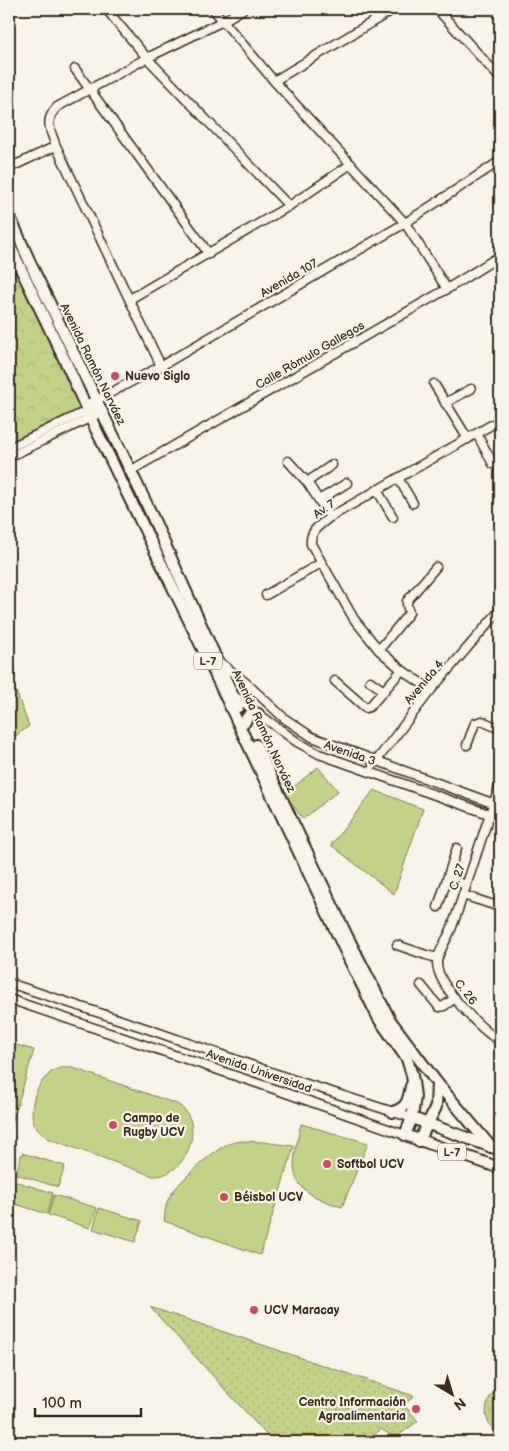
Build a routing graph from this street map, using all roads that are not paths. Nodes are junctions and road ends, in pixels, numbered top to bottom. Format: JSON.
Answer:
{"nodes":[{"id":1,"x":106,"y":9,"type":"edge"},
{"id":2,"x":213,"y":9,"type":"edge"},
{"id":3,"x":243,"y":9,"type":"edge"},
{"id":4,"x":394,"y":9,"type":"edge"},
{"id":5,"x":442,"y":10,"type":"edge"},
{"id":6,"x":223,"y":21,"type":"junction"},
{"id":7,"x":147,"y":58,"type":"junction"},
{"id":8,"x":75,"y":69,"type":"dead end"},
{"id":9,"x":500,"y":78,"type":"edge"},
{"id":10,"x":274,"y":81,"type":"junction"},
{"id":11,"x":90,"y":88,"type":"junction"},
{"id":12,"x":56,"y":146,"type":"junction"},
{"id":13,"x":500,"y":161,"type":"edge"},
{"id":14,"x":351,"y":164,"type":"junction"},
{"id":15,"x":9,"y":168,"type":"edge"},
{"id":16,"x":289,"y":206,"type":"junction"},
{"id":17,"x":9,"y":215,"type":"edge"},
{"id":18,"x":405,"y":223,"type":"junction"},
{"id":19,"x":9,"y":244,"type":"edge"},
{"id":20,"x":209,"y":254,"type":"junction"},
{"id":21,"x":500,"y":256,"type":"edge"},
{"id":22,"x":447,"y":289,"type":"junction"},
{"id":23,"x":130,"y":299,"type":"junction"},
{"id":24,"x":161,"y":366,"type":"junction"},
{"id":25,"x":434,"y":384,"type":"dead end"},
{"id":26,"x":471,"y":389,"type":"dead end"},
{"id":27,"x":445,"y":403,"type":"junction"},
{"id":28,"x":99,"y":406,"type":"junction"},
{"id":29,"x":87,"y":411,"type":"junction"},
{"id":30,"x":499,"y":424,"type":"edge"},
{"id":31,"x":477,"y":434,"type":"junction"},
{"id":32,"x":468,"y":439,"type":"junction"},
{"id":33,"x":24,"y":445,"type":"junction"},
{"id":34,"x":9,"y":448,"type":"edge"},
{"id":35,"x":9,"y":457,"type":"edge"},
{"id":36,"x":288,"y":460,"type":"dead end"},
{"id":37,"x":493,"y":464,"type":"dead end"},
{"id":38,"x":332,"y":465,"type":"dead end"},
{"id":39,"x":130,"y":471,"type":"junction"},
{"id":40,"x":398,"y":478,"type":"junction"},
{"id":41,"x":307,"y":482,"type":"junction"},
{"id":42,"x":347,"y":483,"type":"dead end"},
{"id":43,"x":377,"y":490,"type":"junction"},
{"id":44,"x":318,"y":500,"type":"junction"},
{"id":45,"x":413,"y":503,"type":"dead end"},
{"id":46,"x":392,"y":516,"type":"dead end"},
{"id":47,"x":330,"y":517,"type":"junction"},
{"id":48,"x":321,"y":563,"type":"junction"},
{"id":49,"x":436,"y":567,"type":"dead end"},
{"id":50,"x":266,"y":595,"type":"dead end"},
{"id":51,"x":500,"y":610,"type":"edge"},
{"id":52,"x":379,"y":650,"type":"junction"},
{"id":53,"x":216,"y":659,"type":"junction"},
{"id":54,"x":402,"y":670,"type":"junction"},
{"id":55,"x":214,"y":672,"type":"junction"},
{"id":56,"x":334,"y":681,"type":"dead end"},
{"id":57,"x":370,"y":681,"type":"dead end"},
{"id":58,"x":431,"y":690,"type":"junction"},
{"id":59,"x":384,"y":691,"type":"junction"},
{"id":60,"x":232,"y":693,"type":"junction"},
{"id":61,"x":258,"y":714,"type":"junction"},
{"id":62,"x":245,"y":722,"type":"junction"},
{"id":63,"x":500,"y":728,"type":"edge"},
{"id":64,"x":468,"y":744,"type":"dead end"},
{"id":65,"x":376,"y":761,"type":"junction"},
{"id":66,"x":370,"y":772,"type":"junction"},
{"id":67,"x":500,"y":785,"type":"edge"},
{"id":68,"x":497,"y":805,"type":"edge"},
{"id":69,"x":490,"y":814,"type":"junction"},
{"id":70,"x":500,"y":818,"type":"edge"},
{"id":71,"x":457,"y":848,"type":"dead end"},
{"id":72,"x":448,"y":878,"type":"junction"},
{"id":73,"x":466,"y":884,"type":"junction"},
{"id":74,"x":463,"y":895,"type":"junction"},
{"id":75,"x":500,"y":906,"type":"edge"},
{"id":76,"x":438,"y":907,"type":"dead end"},
{"id":77,"x":398,"y":945,"type":"dead end"},
{"id":78,"x":438,"y":958,"type":"junction"},
{"id":79,"x":9,"y":983,"type":"edge"},
{"id":80,"x":420,"y":985,"type":"dead end"},
{"id":81,"x":454,"y":998,"type":"junction"},
{"id":82,"x":9,"y":999,"type":"edge"},
{"id":83,"x":500,"y":1041,"type":"edge"},
{"id":84,"x":412,"y":1075,"type":"junction"},
{"id":85,"x":437,"y":1083,"type":"junction"},
{"id":86,"x":393,"y":1112,"type":"junction"},
{"id":87,"x":412,"y":1118,"type":"junction"},
{"id":88,"x":428,"y":1124,"type":"junction"},
{"id":89,"x":405,"y":1135,"type":"junction"},
{"id":90,"x":419,"y":1141,"type":"junction"},
{"id":91,"x":496,"y":1149,"type":"edge"},
{"id":92,"x":500,"y":1168,"type":"edge"}],
"edges":[{"from":1,"to":7,"type":"street"},
{"from":2,"to":6,"type":"street"},
{"from":3,"to":6,"type":"street"},
{"from":4,"to":10,"type":"street"},
{"from":5,"to":9,"type":"street"},
{"from":6,"to":7,"type":"street"},
{"from":6,"to":10,"type":"street"},
{"from":7,"to":11,"type":"street"},
{"from":7,"to":16,"type":"street"},
{"from":8,"to":11,"type":"street"},
{"from":10,"to":14,"type":"street"},
{"from":11,"to":12,"type":"street"},
{"from":11,"to":20,"type":"street"},
{"from":12,"to":15,"type":"street"},
{"from":12,"to":23,"type":"street"},
{"from":13,"to":18,"type":"street","name":"Avenida 107"},
{"from":14,"to":16,"type":"street"},
{"from":14,"to":18,"type":"street"},
{"from":16,"to":20,"type":"street"},
{"from":17,"to":28,"type":"main road","name":"Avenida Ramón Narváez","number":"L-7"},
{"from":18,"to":22,"type":"street"},
{"from":18,"to":24,"type":"street","name":"Avenida 107"},
{"from":19,"to":29,"type":"main road","name":"Avenida Ramón Narváez","number":"L-7"},
{"from":20,"to":23,"type":"street"},
{"from":21,"to":22,"type":"street","name":"Calle Rómulo Gallegos"},
{"from":22,"to":39,"type":"street","name":"Calle Rómulo Gallegos"},
{"from":23,"to":24,"type":"street"},
{"from":24,"to":28,"type":"street","name":"Avenida 107"},
{"from":25,"to":27,"type":"street"},
{"from":26,"to":27,"type":"street"},
{"from":27,"to":32,"type":"street"},
{"from":28,"to":29,"type":"street"},
{"from":28,"to":29,"type":"street","name":"Avenida 107"},
{"from":28,"to":39,"type":"main road","name":"Avenida Ramón Narváez","number":"L-7"},
{"from":29,"to":33,"type":"street"},
{"from":29,"to":55,"type":"main road","name":"Avenida Ramón Narváez","number":"L-7"},
{"from":30,"to":31,"type":"street","name":"Av. 7"},
{"from":31,"to":32,"type":"street","name":"Av. 7"},
{"from":31,"to":37,"type":"street"},
{"from":32,"to":40,"type":"street","name":"Av. 7"},
{"from":33,"to":34,"type":"street"},
{"from":33,"to":35,"type":"street"},
{"from":36,"to":41,"type":"street"},
{"from":38,"to":41,"type":"street"},
{"from":39,"to":53,"type":"main road","name":"Avenida Ramón Narváez","number":"L-7"},
{"from":40,"to":43,"type":"street","name":"Av. 7"},
{"from":40,"to":45,"type":"street"},
{"from":41,"to":44,"type":"street"},
{"from":42,"to":44,"type":"street"},
{"from":43,"to":46,"type":"street"},
{"from":43,"to":47,"type":"street","name":"Av. 7"},
{"from":44,"to":47,"type":"street"},
{"from":47,"to":48,"type":"street","name":"Av. 7"},
{"from":48,"to":50,"type":"street"},
{"from":48,"to":52,"type":"street","name":"Av. 7"},
{"from":49,"to":52,"type":"street"},
{"from":51,"to":58,"type":"street","name":"Avenida 4"},
{"from":52,"to":54,"type":"street","name":"Av. 7"},
{"from":53,"to":60,"type":"main road","name":"Avenida Ramón Narváez","number":"L-7"},
{"from":53,"to":65,"type":"street","name":"Avenida 3"},
{"from":54,"to":58,"type":"street","name":"Av. 7"},
{"from":54,"to":59,"type":"street"},
{"from":55,"to":60,"type":"street","name":"Avenida 3"},
{"from":55,"to":84,"type":"main road","name":"Avenida Ramón Narváez","number":"L-7"},
{"from":56,"to":59,"type":"street"},
{"from":57,"to":59,"type":"street"},
{"from":58,"to":65,"type":"street","name":"Avenida 4"},
{"from":60,"to":61,"type":"street","name":"Avenida 3"},
{"from":60,"to":62,"type":"main road","name":"Avenida Ramón Narváez","number":"L-7"},
{"from":61,"to":62,"type":"main road"},
{"from":61,"to":66,"type":"street","name":"Avenida 3"},
{"from":62,"to":85,"type":"main road","name":"Avenida Ramón Narváez","number":"L-7"},
{"from":63,"to":64,"type":"street"},
{"from":65,"to":66,"type":"street","name":"Avenida 4"},
{"from":65,"to":68,"type":"street","name":"Avenida 3"},
{"from":66,"to":69,"type":"street","name":"Avenida 3"},
{"from":67,"to":68,"type":"street","name":"C. 27"},
{"from":68,"to":69,"type":"street","name":"C. 27"},
{"from":69,"to":70,"type":"street","name":"Avenida 3"},
{"from":69,"to":73,"type":"street","name":"C. 27"},
{"from":71,"to":72,"type":"street"},
{"from":72,"to":73,"type":"street"},
{"from":72,"to":76,"type":"street"},
{"from":73,"to":74,"type":"street","name":"C. 27"},
{"from":74,"to":75,"type":"street"},
{"from":74,"to":78,"type":"street","name":"C. 27"},
{"from":77,"to":78,"type":"street"},
{"from":78,"to":81,"type":"street","name":"C. 26"},
{"from":79,"to":86,"type":"street","name":"Avenida Universidad"},
{"from":80,"to":81,"type":"street"},
{"from":81,"to":83,"type":"street","name":"C. 26"},
{"from":82,"to":89,"type":"street","name":"Avenida Universidad"},
{"from":84,"to":86,"type":"main road"},
{"from":84,"to":87,"type":"main road","name":"Avenida Ramón Narváez","number":"L-7"},
{"from":85,"to":88,"type":"main road","number":"L-7"},
{"from":85,"to":91,"type":"main road","name":"Avenida Ramón Narváez"},
{"from":86,"to":87,"type":"street","name":"Avenida Universidad"},
{"from":87,"to":88,"type":"main road","name":"Avenida Universidad","number":"L-7"},
{"from":87,"to":89,"type":"main road","name":"Avenida Ramón Narváez","number":"L-7"},
{"from":88,"to":90,"type":"main road","number":"L-7"},
{"from":88,"to":91,"type":"main road","name":"Avenida Universidad","number":"L-7"},
{"from":89,"to":90,"type":"main road","name":"Avenida Universidad","number":"L-7"},
{"from":90,"to":92,"type":"main road","name":"Avenida Universidad","number":"L-7"}]}
